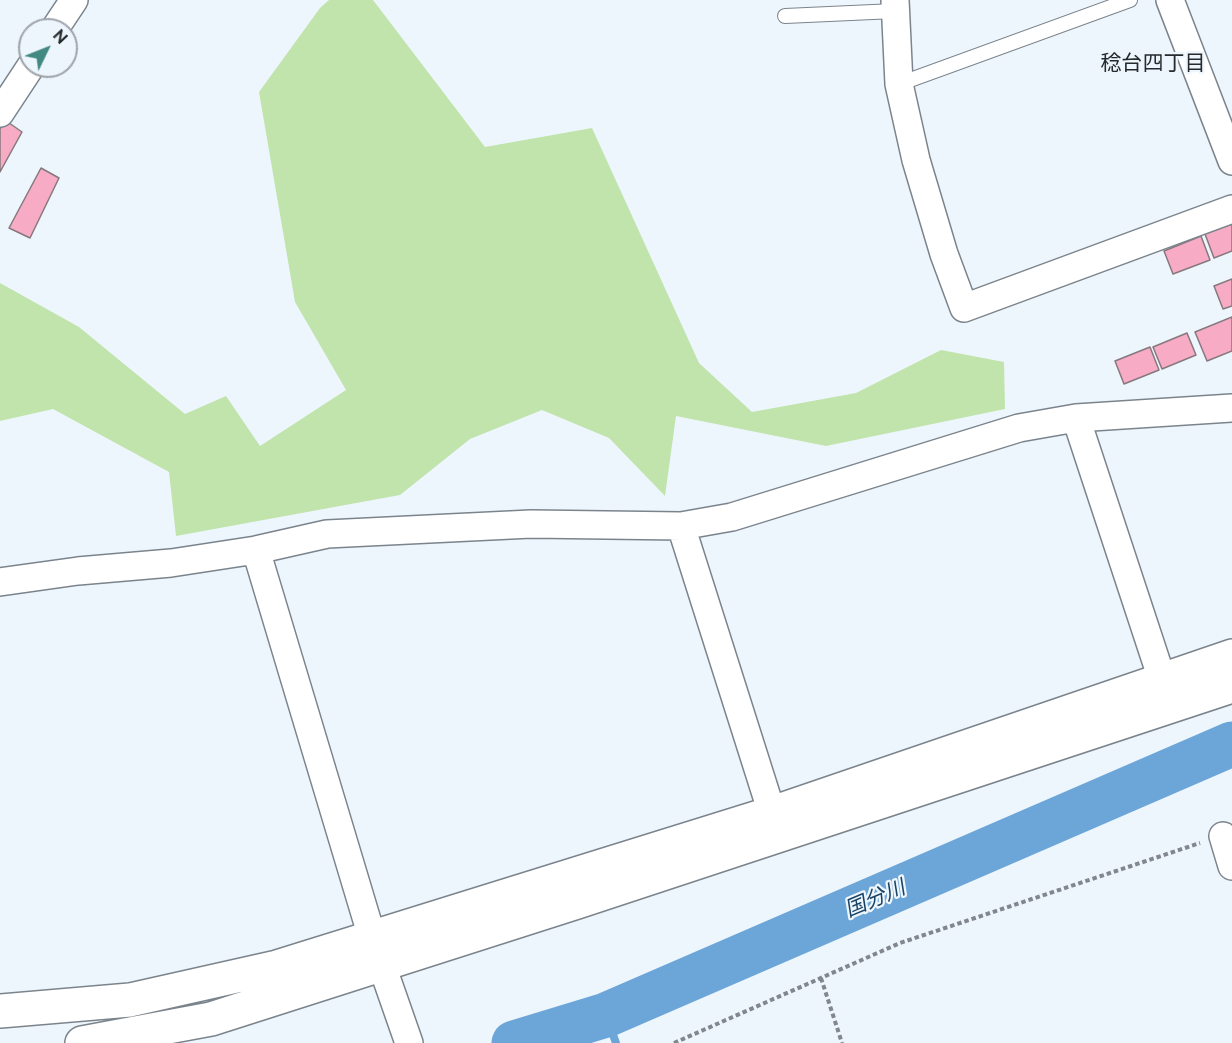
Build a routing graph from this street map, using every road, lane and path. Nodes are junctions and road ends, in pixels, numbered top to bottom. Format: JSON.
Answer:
{"nodes":[{"id":1,"x":74,"y":0,"type":"edge"},
{"id":2,"x":1130,"y":0,"type":"edge"},
{"id":3,"x":1170,"y":0,"type":"edge"},
{"id":4,"x":895,"y":5,"type":"edge"},
{"id":5,"x":785,"y":16,"type":"dead end"},
{"id":6,"x":62,"y":18,"type":"edge"},
{"id":7,"x":23,"y":78,"type":"edge"},
{"id":8,"x":899,"y":84,"type":"junction"},
{"id":9,"x":0,"y":113,"type":"edge"},
{"id":10,"x":1229,"y":145,"type":"edge"},
{"id":11,"x":1232,"y":209,"type":"edge"},
{"id":12,"x":1232,"y":408,"type":"edge"},
{"id":13,"x":1076,"y":418,"type":"junction"},
{"id":14,"x":681,"y":526,"type":"junction"},
{"id":15,"x":255,"y":549,"type":"junction"},
{"id":16,"x":0,"y":582,"type":"edge"},
{"id":17,"x":1232,"y":656,"type":"edge"},
{"id":18,"x":1162,"y":679,"type":"junction"},
{"id":19,"x":1232,"y":686,"type":"edge"},
{"id":20,"x":771,"y":813,"type":"junction"},
{"id":21,"x":1223,"y":836,"type":"joint"},
{"id":22,"x":1232,"y":866,"type":"edge"},
{"id":23,"x":381,"y":964,"type":"junction"},
{"id":24,"x":821,"y":978,"type":"junction"},
{"id":25,"x":0,"y":1011,"type":"edge"},
{"id":26,"x":82,"y":1043,"type":"edge"},
{"id":27,"x":409,"y":1043,"type":"edge"},
{"id":28,"x":674,"y":1043,"type":"edge"},
{"id":29,"x":842,"y":1043,"type":"edge"}],
"edges":[{"from":1,"to":6,"type":"street"},
{"from":2,"to":8,"type":"lane"},
{"from":3,"to":10,"type":"street"},
{"from":4,"to":5,"type":"lane"},
{"from":4,"to":8,"type":"street"},
{"from":7,"to":9,"type":"street"},
{"from":8,"to":11,"type":"street"},
{"from":12,"to":13,"type":"street"},
{"from":13,"to":14,"type":"street"},
{"from":13,"to":18,"type":"street"},
{"from":14,"to":15,"type":"street"},
{"from":14,"to":20,"type":"street"},
{"from":15,"to":16,"type":"street"},
{"from":15,"to":23,"type":"street"},
{"from":17,"to":18,"type":"street"},
{"from":18,"to":20,"type":"street"},
{"from":19,"to":23,"type":"street"},
{"from":20,"to":23,"type":"street"},
{"from":21,"to":22,"type":"street"},
{"from":21,"to":24,"type":"path"},
{"from":23,"to":25,"type":"street"},
{"from":23,"to":26,"type":"street"},
{"from":23,"to":27,"type":"street"},
{"from":24,"to":28,"type":"path"},
{"from":24,"to":29,"type":"path"}]}
